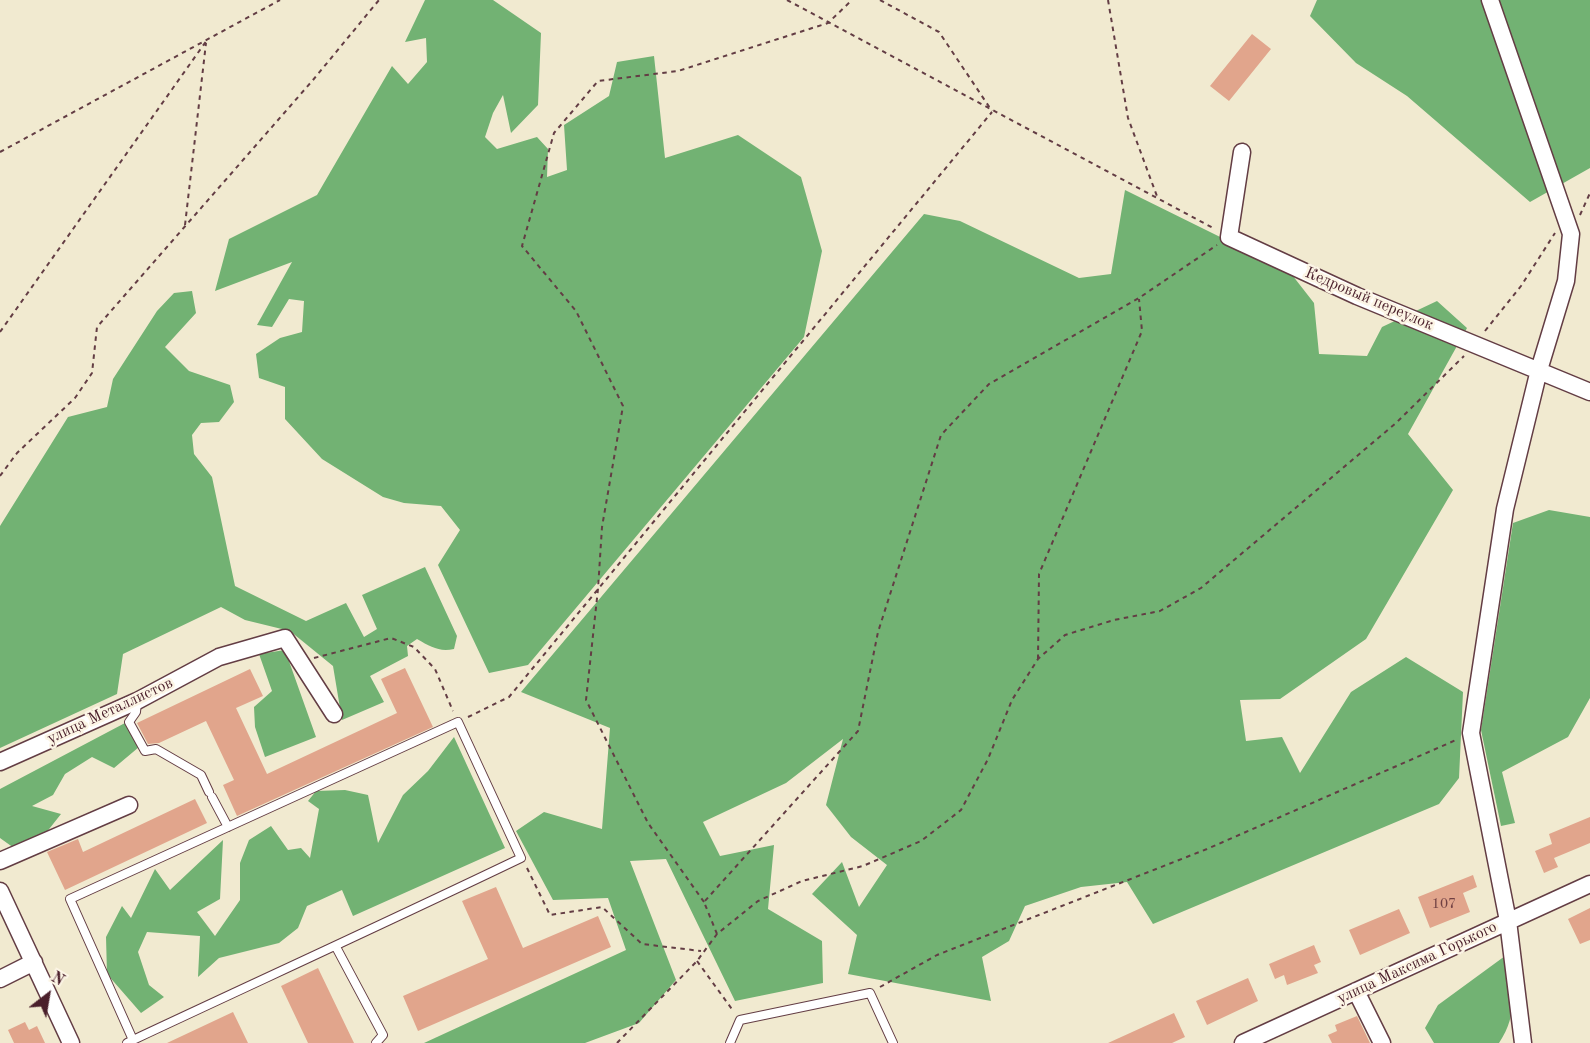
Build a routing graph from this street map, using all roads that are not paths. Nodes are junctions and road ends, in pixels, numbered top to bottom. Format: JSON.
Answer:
{"nodes":[{"id":1,"x":1490,"y":0,"type":"edge"},
{"id":2,"x":1242,"y":152,"type":"dead end"},
{"id":3,"x":1539,"y":370,"type":"junction"},
{"id":4,"x":1590,"y":392,"type":"edge"},
{"id":5,"x":137,"y":701,"type":"junction"},
{"id":6,"x":334,"y":714,"type":"dead end"},
{"id":7,"x":0,"y":762,"type":"edge"},
{"id":8,"x":129,"y":804,"type":"dead end"},
{"id":9,"x":228,"y":827,"type":"junction"},
{"id":10,"x":0,"y":861,"type":"edge"},
{"id":11,"x":1590,"y":884,"type":"edge"},
{"id":12,"x":0,"y":891,"type":"edge"},
{"id":13,"x":1508,"y":921,"type":"junction"},
{"id":14,"x":336,"y":947,"type":"junction"},
{"id":15,"x":34,"y":962,"type":"junction"},
{"id":16,"x":0,"y":978,"type":"edge"},
{"id":17,"x":1356,"y":991,"type":"junction"},
{"id":18,"x":130,"y":1042,"type":"edge"},
{"id":19,"x":71,"y":1043,"type":"edge"},
{"id":20,"x":376,"y":1043,"type":"edge"},
{"id":21,"x":730,"y":1043,"type":"edge"},
{"id":22,"x":893,"y":1043,"type":"edge"},
{"id":23,"x":1244,"y":1043,"type":"edge"},
{"id":24,"x":1382,"y":1043,"type":"edge"},
{"id":25,"x":1522,"y":1043,"type":"edge"}],
"edges":[{"from":1,"to":3,"type":"street"},
{"from":2,"to":3,"type":"street","name":"Кедровый переулок"},
{"from":3,"to":4,"type":"street","name":"Кедровый переулок"},
{"from":3,"to":13,"type":"street"},
{"from":5,"to":6,"type":"street","name":"улица Металлистов"},
{"from":5,"to":7,"type":"street","name":"улица Металлистов"},
{"from":5,"to":9,"type":"lane"},
{"from":8,"to":10,"type":"street"},
{"from":9,"to":14,"type":"lane"},
{"from":9,"to":18,"type":"lane"},
{"from":11,"to":13,"type":"street","name":"улица Максима Горького"},
{"from":12,"to":15,"type":"street"},
{"from":13,"to":17,"type":"street","name":"улица Максима Горького"},
{"from":13,"to":25,"type":"street"},
{"from":14,"to":18,"type":"lane"},
{"from":14,"to":20,"type":"lane"},
{"from":15,"to":16,"type":"street"},
{"from":15,"to":19,"type":"street"},
{"from":17,"to":23,"type":"street","name":"улица Максима Горького"},
{"from":17,"to":24,"type":"street"},
{"from":21,"to":22,"type":"lane"}]}
